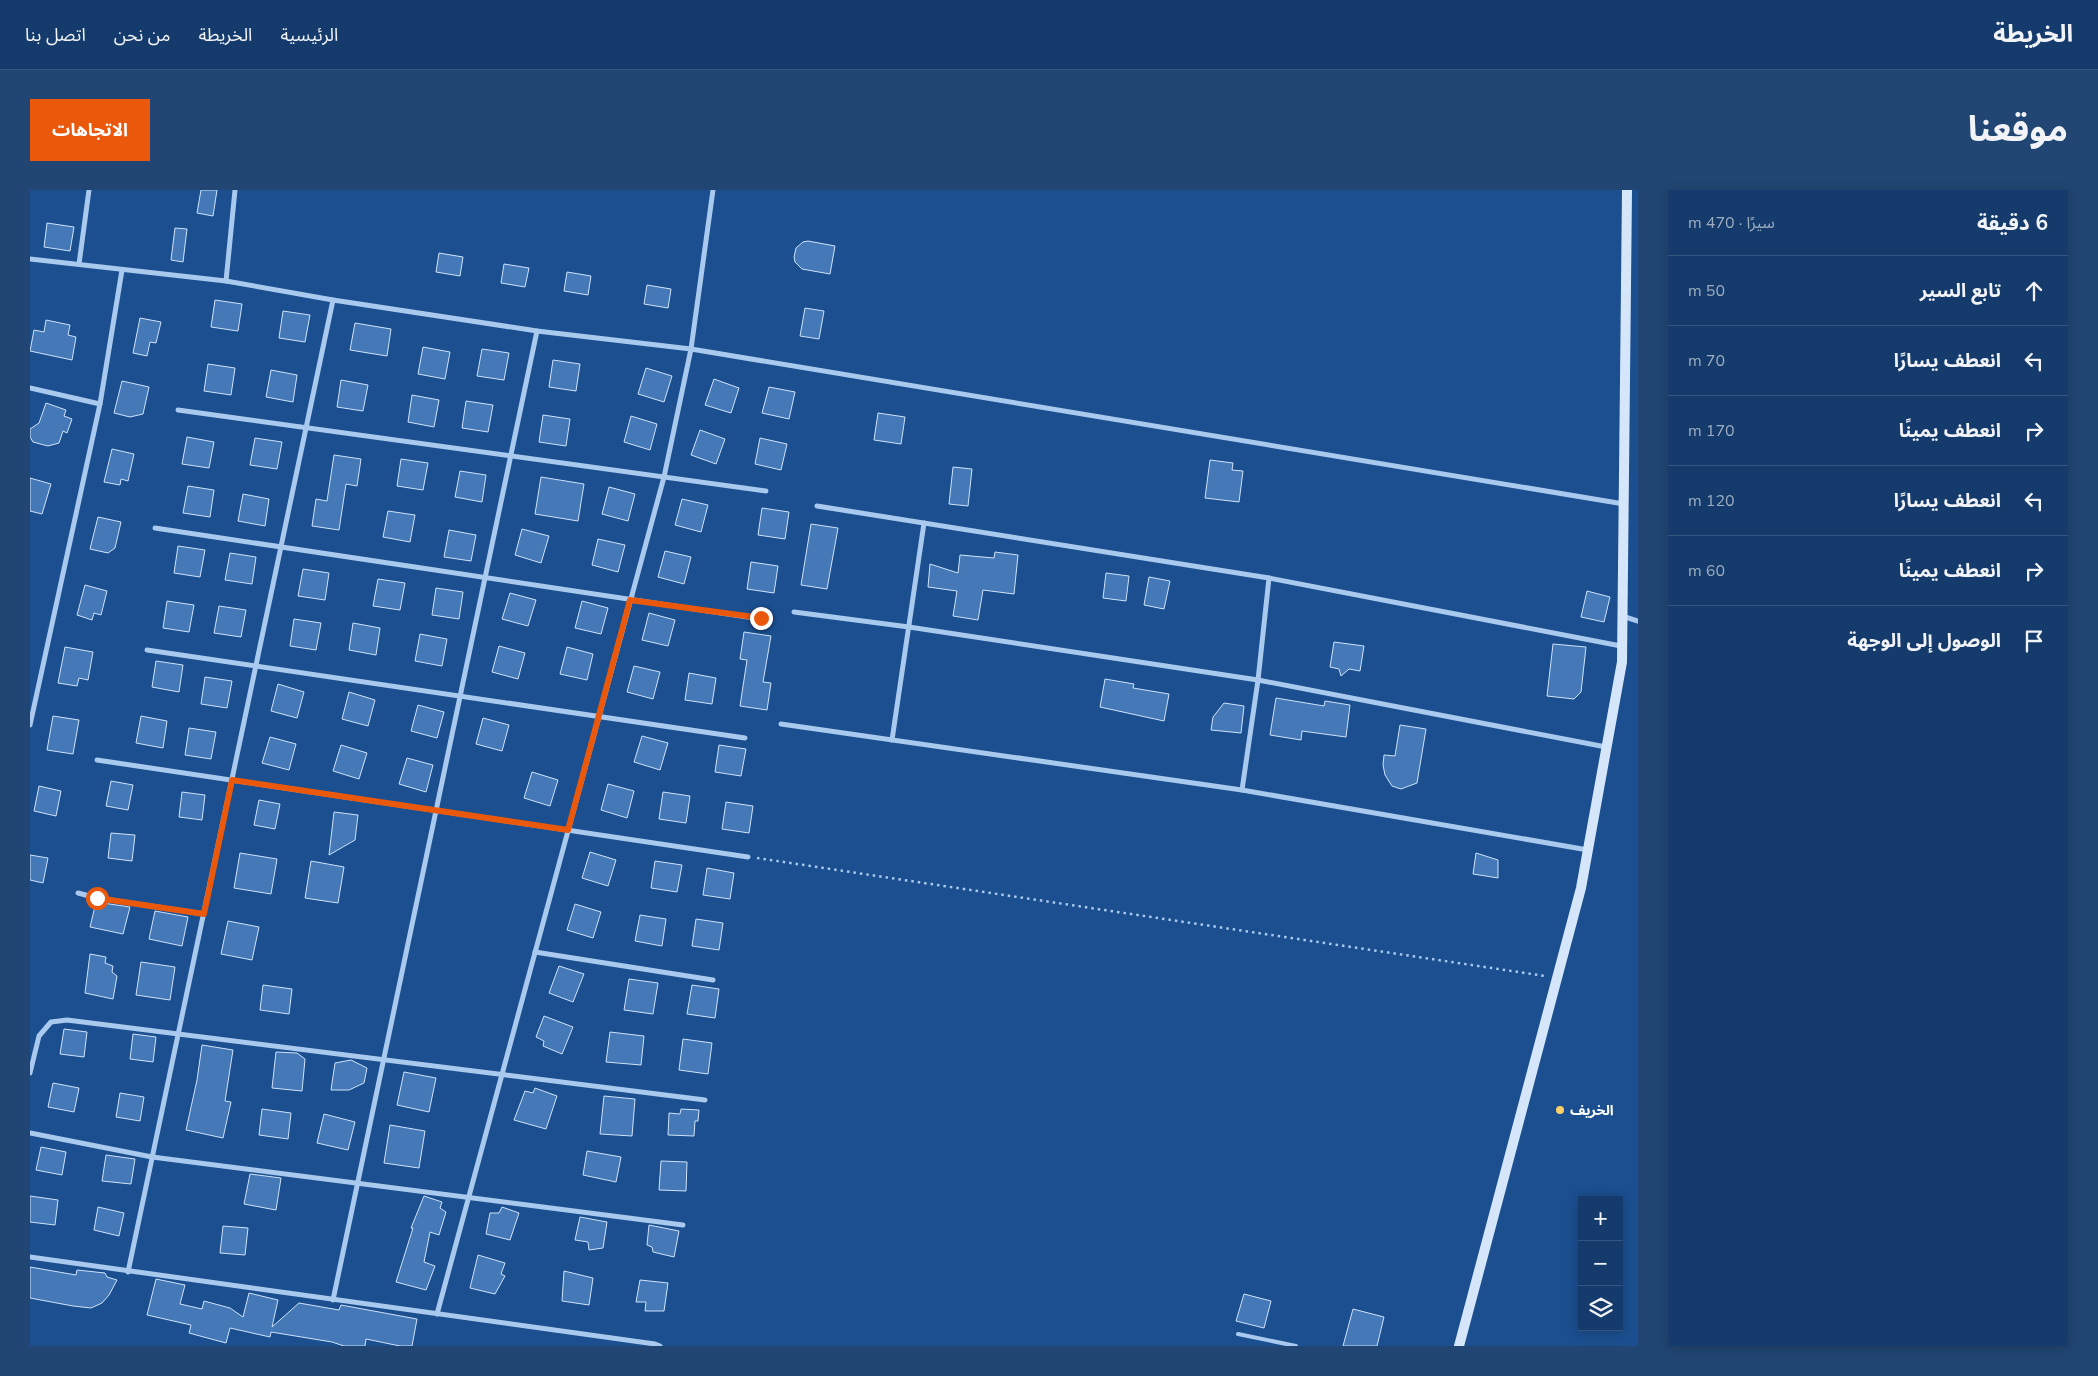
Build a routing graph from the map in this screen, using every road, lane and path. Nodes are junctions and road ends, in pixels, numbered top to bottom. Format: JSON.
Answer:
{"nodes":[{"id":1,"x":89,"y":190,"type":"edge"},
{"id":2,"x":235,"y":190,"type":"edge"},
{"id":3,"x":713,"y":190,"type":"edge"},
{"id":4,"x":1627,"y":190,"type":"edge"},
{"id":5,"x":30,"y":259,"type":"edge"},
{"id":6,"x":79,"y":264,"type":"junction"},
{"id":7,"x":122,"y":270,"type":"junction"},
{"id":8,"x":226,"y":281,"type":"junction"},
{"id":9,"x":333,"y":300,"type":"junction"},
{"id":10,"x":537,"y":331,"type":"junction"},
{"id":11,"x":691,"y":349,"type":"junction"},
{"id":12,"x":30,"y":388,"type":"edge"},
{"id":13,"x":100,"y":404,"type":"junction"},
{"id":14,"x":178,"y":410,"type":"dead end"},
{"id":15,"x":306,"y":428,"type":"junction"},
{"id":16,"x":511,"y":456,"type":"junction"},
{"id":17,"x":664,"y":477,"type":"junction"},
{"id":18,"x":766,"y":491,"type":"dead end"},
{"id":19,"x":1624,"y":504,"type":"junction"},
{"id":20,"x":817,"y":506,"type":"dead end"},
{"id":21,"x":924,"y":523,"type":"junction"},
{"id":22,"x":154,"y":528,"type":"dead end"},
{"id":23,"x":281,"y":547,"type":"junction"},
{"id":24,"x":486,"y":578,"type":"junction"},
{"id":25,"x":1269,"y":578,"type":"junction"},
{"id":26,"x":630,"y":600,"type":"junction"},
{"id":27,"x":794,"y":612,"type":"dead end"},
{"id":28,"x":1622,"y":616,"type":"junction"},
{"id":29,"x":761,"y":618,"type":"dead end"},
{"id":30,"x":1638,"y":621,"type":"edge"},
{"id":31,"x":910,"y":628,"type":"junction"},
{"id":32,"x":1621,"y":646,"type":"junction"},
{"id":33,"x":147,"y":650,"type":"dead end"},
{"id":34,"x":256,"y":666,"type":"junction"},
{"id":35,"x":1258,"y":680,"type":"junction"},
{"id":36,"x":461,"y":696,"type":"junction"},
{"id":37,"x":599,"y":717,"type":"junction"},
{"id":38,"x":781,"y":724,"type":"dead end"},
{"id":39,"x":30,"y":725,"type":"edge"},
{"id":40,"x":745,"y":738,"type":"dead end"},
{"id":41,"x":892,"y":740,"type":"junction"},
{"id":42,"x":1606,"y":747,"type":"junction"},
{"id":43,"x":97,"y":760,"type":"dead end"},
{"id":44,"x":232,"y":780,"type":"junction"},
{"id":45,"x":1242,"y":790,"type":"junction"},
{"id":46,"x":436,"y":811,"type":"junction"},
{"id":47,"x":568,"y":830,"type":"junction"},
{"id":48,"x":1588,"y":850,"type":"junction"},
{"id":49,"x":748,"y":857,"type":"joint"},
{"id":50,"x":78,"y":893,"type":"dead end"},
{"id":51,"x":204,"y":914,"type":"junction"},
{"id":52,"x":535,"y":952,"type":"junction"},
{"id":53,"x":1557,"y":978,"type":"junction"},
{"id":54,"x":714,"y":980,"type":"dead end"},
{"id":55,"x":178,"y":1035,"type":"junction"},
{"id":56,"x":384,"y":1060,"type":"junction"},
{"id":57,"x":30,"y":1073,"type":"edge"},
{"id":58,"x":502,"y":1075,"type":"junction"},
{"id":59,"x":705,"y":1100,"type":"dead end"},
{"id":60,"x":30,"y":1133,"type":"edge"},
{"id":61,"x":152,"y":1157,"type":"junction"},
{"id":62,"x":358,"y":1183,"type":"junction"},
{"id":63,"x":468,"y":1197,"type":"junction"},
{"id":64,"x":683,"y":1225,"type":"dead end"},
{"id":65,"x":30,"y":1257,"type":"edge"},
{"id":66,"x":128,"y":1272,"type":"junction"},
{"id":67,"x":333,"y":1300,"type":"junction"},
{"id":68,"x":437,"y":1314,"type":"junction"},
{"id":69,"x":1238,"y":1334,"type":"dead end"},
{"id":70,"x":660,"y":1346,"type":"edge"},
{"id":71,"x":1296,"y":1346,"type":"edge"},
{"id":72,"x":1459,"y":1346,"type":"edge"}],
"edges":[{"from":1,"to":6,"type":"street"},
{"from":2,"to":8,"type":"street"},
{"from":3,"to":11,"type":"street"},
{"from":4,"to":19,"type":"street"},
{"from":5,"to":6,"type":"street"},
{"from":6,"to":7,"type":"street"},
{"from":7,"to":8,"type":"street"},
{"from":7,"to":13,"type":"street"},
{"from":8,"to":9,"type":"street"},
{"from":9,"to":10,"type":"street"},
{"from":9,"to":15,"type":"street"},
{"from":10,"to":11,"type":"street"},
{"from":10,"to":16,"type":"street"},
{"from":11,"to":17,"type":"street"},
{"from":11,"to":19,"type":"street"},
{"from":12,"to":13,"type":"street"},
{"from":13,"to":39,"type":"street"},
{"from":14,"to":15,"type":"street"},
{"from":15,"to":16,"type":"street"},
{"from":15,"to":23,"type":"street"},
{"from":16,"to":17,"type":"street"},
{"from":16,"to":24,"type":"street"},
{"from":17,"to":18,"type":"street"},
{"from":17,"to":26,"type":"street"},
{"from":19,"to":28,"type":"street"},
{"from":20,"to":21,"type":"street"},
{"from":21,"to":25,"type":"street"},
{"from":21,"to":31,"type":"street"},
{"from":22,"to":23,"type":"street"},
{"from":23,"to":24,"type":"street"},
{"from":23,"to":34,"type":"street"},
{"from":24,"to":26,"type":"street"},
{"from":24,"to":36,"type":"street"},
{"from":25,"to":32,"type":"street"},
{"from":25,"to":35,"type":"street"},
{"from":26,"to":29,"type":"street"},
{"from":26,"to":37,"type":"street"},
{"from":27,"to":31,"type":"street"},
{"from":28,"to":30,"type":"street"},
{"from":28,"to":32,"type":"street"},
{"from":31,"to":35,"type":"street"},
{"from":31,"to":41,"type":"street"},
{"from":32,"to":42,"type":"street"},
{"from":33,"to":34,"type":"street"},
{"from":34,"to":36,"type":"street"},
{"from":34,"to":44,"type":"street"},
{"from":35,"to":42,"type":"street"},
{"from":35,"to":45,"type":"street"},
{"from":36,"to":37,"type":"street"},
{"from":36,"to":46,"type":"street"},
{"from":37,"to":40,"type":"street"},
{"from":37,"to":47,"type":"street"},
{"from":38,"to":41,"type":"street"},
{"from":41,"to":45,"type":"street"},
{"from":42,"to":48,"type":"street"},
{"from":43,"to":44,"type":"street"},
{"from":44,"to":46,"type":"street"},
{"from":44,"to":51,"type":"street"},
{"from":45,"to":48,"type":"street"},
{"from":46,"to":47,"type":"street"},
{"from":46,"to":56,"type":"street"},
{"from":47,"to":49,"type":"street"},
{"from":47,"to":52,"type":"street"},
{"from":48,"to":53,"type":"street"},
{"from":49,"to":53,"type":"path"},
{"from":50,"to":51,"type":"street"},
{"from":51,"to":55,"type":"street"},
{"from":52,"to":54,"type":"street"},
{"from":52,"to":58,"type":"street"},
{"from":53,"to":72,"type":"street"},
{"from":55,"to":56,"type":"street"},
{"from":55,"to":57,"type":"street"},
{"from":55,"to":61,"type":"street"},
{"from":56,"to":58,"type":"street"},
{"from":56,"to":62,"type":"street"},
{"from":58,"to":59,"type":"street"},
{"from":58,"to":63,"type":"street"},
{"from":60,"to":61,"type":"street"},
{"from":61,"to":62,"type":"street"},
{"from":61,"to":66,"type":"street"},
{"from":62,"to":63,"type":"street"},
{"from":62,"to":67,"type":"street"},
{"from":63,"to":64,"type":"street"},
{"from":63,"to":68,"type":"street"},
{"from":65,"to":66,"type":"street"},
{"from":66,"to":67,"type":"street"},
{"from":67,"to":68,"type":"street"},
{"from":68,"to":70,"type":"street"},
{"from":69,"to":71,"type":"lane"}]}
